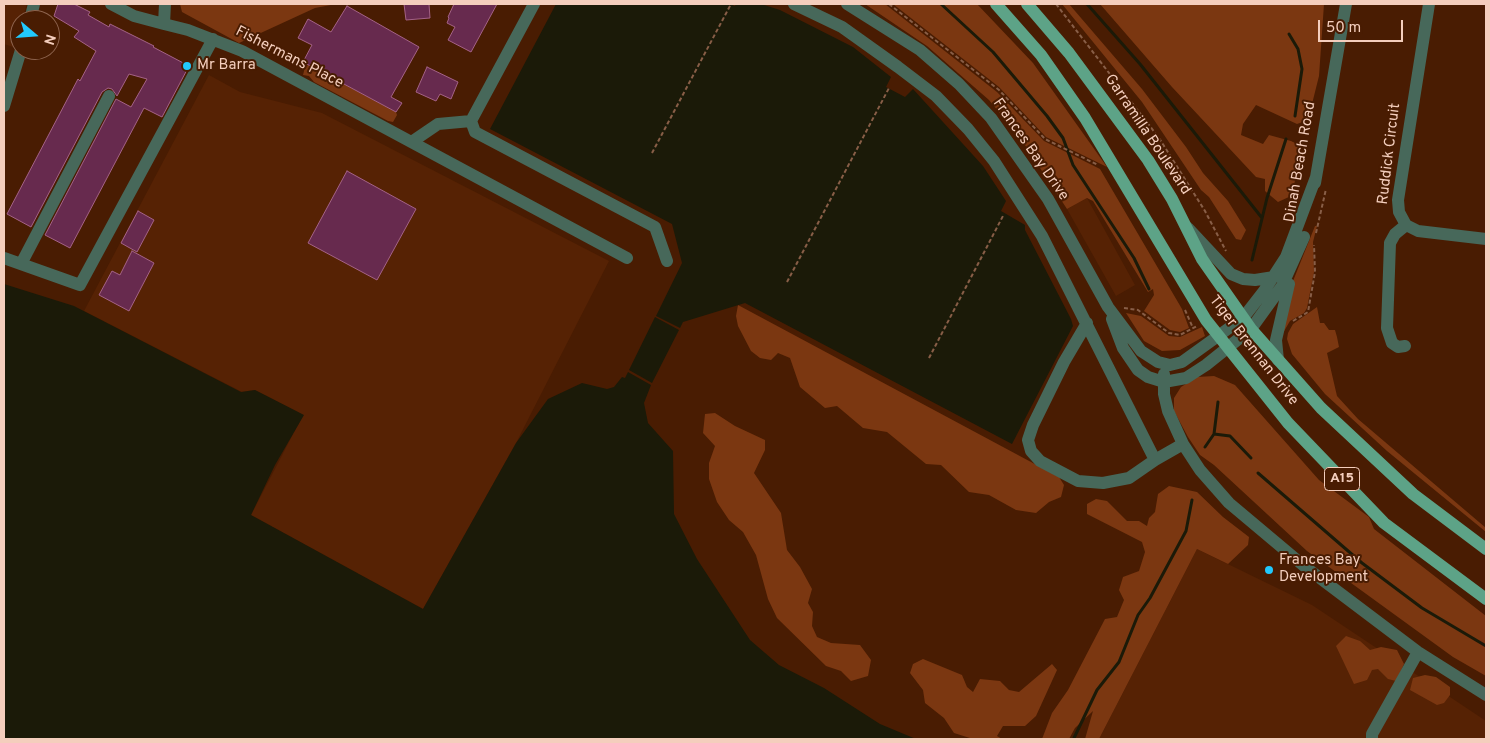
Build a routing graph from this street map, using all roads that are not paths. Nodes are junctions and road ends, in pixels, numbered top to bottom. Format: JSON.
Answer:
{"nodes":[{"id":1,"x":111,"y":4,"type":"edge"},
{"id":2,"x":165,"y":4,"type":"edge"},
{"id":3,"x":534,"y":4,"type":"edge"},
{"id":4,"x":794,"y":4,"type":"edge"},
{"id":5,"x":847,"y":4,"type":"edge"},
{"id":6,"x":996,"y":4,"type":"edge"},
{"id":7,"x":1027,"y":4,"type":"edge"},
{"id":8,"x":1346,"y":4,"type":"edge"},
{"id":9,"x":1429,"y":4,"type":"edge"},
{"id":10,"x":164,"y":24,"type":"junction"},
{"id":11,"x":213,"y":39,"type":"junction"},
{"id":12,"x":18,"y":60,"type":"edge"},
{"id":13,"x":108,"y":96,"type":"dead end"},
{"id":14,"x":4,"y":106,"type":"edge"},
{"id":15,"x":471,"y":121,"type":"junction"},
{"id":16,"x":413,"y":141,"type":"junction"},
{"id":17,"x":1322,"y":180,"type":"junction"},
{"id":18,"x":1406,"y":226,"type":"junction"},
{"id":19,"x":1188,"y":228,"type":"junction"},
{"id":20,"x":1486,"y":239,"type":"edge"},
{"id":21,"x":1299,"y":250,"type":"junction"},
{"id":22,"x":4,"y":258,"type":"edge"},
{"id":23,"x":627,"y":258,"type":"dead end"},
{"id":24,"x":667,"y":261,"type":"dead end"},
{"id":25,"x":21,"y":264,"type":"junction"},
{"id":26,"x":1274,"y":277,"type":"junction"},
{"id":27,"x":1108,"y":307,"type":"junction"},
{"id":28,"x":1243,"y":318,"type":"junction"},
{"id":29,"x":1087,"y":323,"type":"junction"},
{"id":30,"x":1251,"y":329,"type":"junction"},
{"id":31,"x":1218,"y":337,"type":"junction"},
{"id":32,"x":1405,"y":346,"type":"dead end"},
{"id":33,"x":1228,"y":348,"type":"junction"},
{"id":34,"x":1278,"y":360,"type":"junction"},
{"id":35,"x":1164,"y":364,"type":"junction"},
{"id":36,"x":1164,"y":382,"type":"junction"},
{"id":37,"x":1183,"y":444,"type":"junction"},
{"id":38,"x":1155,"y":460,"type":"junction"},
{"id":39,"x":1486,"y":549,"type":"edge"},
{"id":40,"x":1486,"y":599,"type":"edge"},
{"id":41,"x":1418,"y":652,"type":"junction"},
{"id":42,"x":1486,"y":696,"type":"edge"},
{"id":43,"x":1372,"y":739,"type":"edge"}],
"edges":[{"from":1,"to":10,"type":"street","name":"Fishermans Place"},
{"from":2,"to":10,"type":"street"},
{"from":3,"to":15,"type":"street"},
{"from":4,"to":29,"type":"street"},
{"from":5,"to":27,"type":"street","name":"Frances Bay Drive"},
{"from":6,"to":31,"type":"main road","name":"Tiger Brennan Drive","number":"A15"},
{"from":7,"to":19,"type":"main road","name":"Garramilla Boulevard"},
{"from":8,"to":17,"type":"street","name":"Dinah Beach Road"},
{"from":9,"to":18,"type":"street","name":"Ruddick Circuit"},
{"from":10,"to":11,"type":"street","name":"Fishermans Place"},
{"from":11,"to":16,"type":"street","name":"Fishermans Place"},
{"from":11,"to":25,"type":"street"},
{"from":12,"to":14,"type":"street"},
{"from":13,"to":25,"type":"street"},
{"from":15,"to":16,"type":"street"},
{"from":15,"to":24,"type":"street"},
{"from":16,"to":23,"type":"street","name":"Fishermans Place"},
{"from":17,"to":21,"type":"street","name":"Dinah Beach Road"},
{"from":17,"to":26,"type":"street"},
{"from":18,"to":20,"type":"street"},
{"from":18,"to":32,"type":"street"},
{"from":19,"to":26,"type":"street"},
{"from":19,"to":28,"type":"main road","name":"Garramilla Boulevard"},
{"from":21,"to":30,"type":"street","name":"Dinah Beach Road"},
{"from":21,"to":34,"type":"street"},
{"from":22,"to":25,"type":"street"},
{"from":26,"to":28,"type":"street"},
{"from":27,"to":35,"type":"street","name":"Frances Bay Drive"},
{"from":27,"to":36,"type":"street","name":"Frances Bay Drive"},
{"from":28,"to":30,"type":"main road","name":"Tiger Brennan Drive","number":"A15"},
{"from":28,"to":31,"type":"street"},
{"from":29,"to":38,"type":"street"},
{"from":29,"to":38,"type":"street"},
{"from":30,"to":33,"type":"street","name":"Dinah Beach Road"},
{"from":30,"to":34,"type":"main road","name":"Tiger Brennan Drive","number":"A15"},
{"from":31,"to":33,"type":"main road","name":"Tiger Brennan Drive","number":"A15"},
{"from":31,"to":35,"type":"street"},
{"from":33,"to":36,"type":"street","name":"Dinah Beach Road"},
{"from":33,"to":40,"type":"main road","name":"Tiger Brennan Drive","number":"A15"},
{"from":34,"to":39,"type":"main road","name":"Tiger Brennan Drive","number":"A15"},
{"from":35,"to":36,"type":"street"},
{"from":36,"to":37,"type":"street"},
{"from":37,"to":38,"type":"street"},
{"from":37,"to":41,"type":"street"},
{"from":41,"to":42,"type":"street"},
{"from":41,"to":43,"type":"street"}]}
